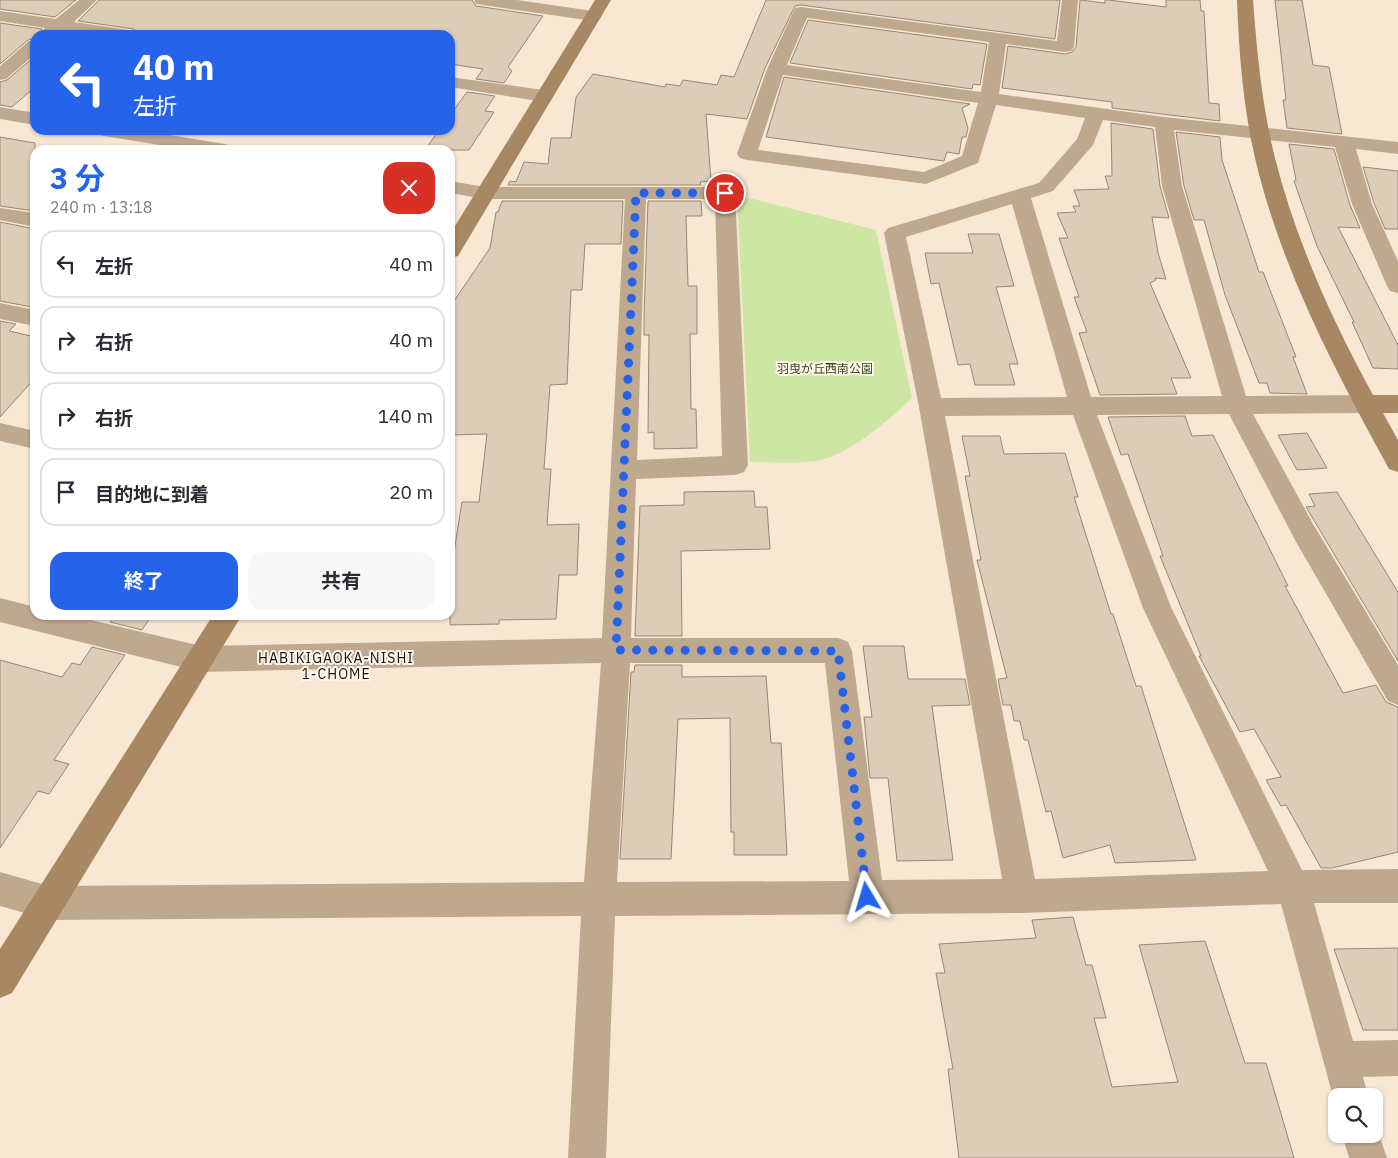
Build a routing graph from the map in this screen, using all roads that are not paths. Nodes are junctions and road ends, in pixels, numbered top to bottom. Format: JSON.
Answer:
{"nodes":[{"id":1,"x":89,"y":0,"type":"edge"},
{"id":2,"x":482,"y":0,"type":"edge"},
{"id":3,"x":1070,"y":0,"type":"edge"},
{"id":4,"x":1245,"y":0,"type":"edge"},
{"id":5,"x":598,"y":8,"type":"edge"},
{"id":6,"x":0,"y":16,"type":"edge"},
{"id":7,"x":54,"y":30,"type":"edge"},
{"id":8,"x":998,"y":38,"type":"junction"},
{"id":9,"x":30,"y":50,"type":"edge"},
{"id":10,"x":776,"y":70,"type":"junction"},
{"id":11,"x":0,"y":75,"type":"edge"},
{"id":12,"x":455,"y":83,"type":"edge"},
{"id":13,"x":544,"y":96,"type":"junction"},
{"id":14,"x":989,"y":98,"type":"junction"},
{"id":15,"x":0,"y":113,"type":"edge"},
{"id":16,"x":1096,"y":114,"type":"junction"},
{"id":17,"x":30,"y":117,"type":"edge"},
{"id":18,"x":1164,"y":123,"type":"junction"},
{"id":19,"x":134,"y":135,"type":"edge"},
{"id":20,"x":1260,"y":135,"type":"junction"},
{"id":21,"x":1344,"y":143,"type":"junction"},
{"id":22,"x":195,"y":145,"type":"edge"},
{"id":23,"x":1398,"y":148,"type":"edge"},
{"id":24,"x":455,"y":188,"type":"edge"},
{"id":25,"x":485,"y":193,"type":"junction"},
{"id":26,"x":636,"y":193,"type":"junction"},
{"id":27,"x":1020,"y":197,"type":"junction"},
{"id":28,"x":0,"y":214,"type":"edge"},
{"id":29,"x":30,"y":219,"type":"edge"},
{"id":30,"x":455,"y":243,"type":"edge"},
{"id":31,"x":1398,"y":286,"type":"edge"},
{"id":32,"x":0,"y":311,"type":"edge"},
{"id":33,"x":30,"y":317,"type":"edge"},
{"id":34,"x":1236,"y":404,"type":"junction"},
{"id":35,"x":1365,"y":404,"type":"junction"},
{"id":36,"x":1398,"y":404,"type":"edge"},
{"id":37,"x":931,"y":407,"type":"junction"},
{"id":38,"x":1082,"y":407,"type":"junction"},
{"id":39,"x":0,"y":432,"type":"edge"},
{"id":40,"x":30,"y":439,"type":"edge"},
{"id":41,"x":1398,"y":462,"type":"edge"},
{"id":42,"x":624,"y":470,"type":"junction"},
{"id":43,"x":0,"y":610,"type":"edge"},
{"id":44,"x":30,"y":617,"type":"edge"},
{"id":45,"x":41,"y":620,"type":"edge"},
{"id":46,"x":225,"y":620,"type":"edge"},
{"id":47,"x":616,"y":650,"type":"junction"},
{"id":48,"x":201,"y":659,"type":"junction"},
{"id":49,"x":1398,"y":692,"type":"edge"},
{"id":50,"x":1398,"y":886,"type":"edge"},
{"id":51,"x":1293,"y":887,"type":"junction"},
{"id":52,"x":0,"y":889,"type":"edge"},
{"id":53,"x":1022,"y":896,"type":"junction"},
{"id":54,"x":867,"y":897,"type":"junction"},
{"id":55,"x":599,"y":899,"type":"junction"},
{"id":56,"x":49,"y":903,"type":"junction"},
{"id":57,"x":0,"y":981,"type":"edge"},
{"id":58,"x":1398,"y":1058,"type":"edge"},
{"id":59,"x":1340,"y":1060,"type":"junction"},
{"id":60,"x":1348,"y":1088,"type":"edge"},
{"id":61,"x":1364,"y":1143,"type":"edge"},
{"id":62,"x":587,"y":1158,"type":"edge"},
{"id":63,"x":1368,"y":1158,"type":"edge"}],
"edges":[{"from":1,"to":7,"type":"street"},
{"from":2,"to":5,"type":"street"},
{"from":3,"to":8,"type":"street"},
{"from":4,"to":20,"type":"street"},
{"from":5,"to":13,"type":"street"},
{"from":6,"to":7,"type":"street"},
{"from":8,"to":10,"type":"street"},
{"from":8,"to":14,"type":"street"},
{"from":9,"to":11,"type":"street"},
{"from":10,"to":14,"type":"street"},
{"from":10,"to":14,"type":"street"},
{"from":12,"to":13,"type":"street"},
{"from":13,"to":25,"type":"street"},
{"from":14,"to":16,"type":"street"},
{"from":15,"to":17,"type":"street"},
{"from":16,"to":18,"type":"street"},
{"from":16,"to":27,"type":"street"},
{"from":18,"to":20,"type":"street"},
{"from":18,"to":34,"type":"street"},
{"from":19,"to":22,"type":"street"},
{"from":20,"to":21,"type":"street"},
{"from":20,"to":35,"type":"street"},
{"from":21,"to":23,"type":"street"},
{"from":21,"to":31,"type":"street"},
{"from":24,"to":25,"type":"street"},
{"from":25,"to":26,"type":"street"},
{"from":25,"to":30,"type":"street"},
{"from":26,"to":42,"type":"street"},
{"from":26,"to":42,"type":"street"},
{"from":27,"to":37,"type":"street"},
{"from":27,"to":38,"type":"street"},
{"from":28,"to":29,"type":"street"},
{"from":32,"to":33,"type":"street"},
{"from":34,"to":35,"type":"street"},
{"from":34,"to":38,"type":"street"},
{"from":34,"to":49,"type":"street"},
{"from":35,"to":36,"type":"street"},
{"from":35,"to":41,"type":"street"},
{"from":37,"to":38,"type":"street"},
{"from":37,"to":53,"type":"street"},
{"from":38,"to":51,"type":"street"},
{"from":39,"to":40,"type":"street"},
{"from":42,"to":47,"type":"street"},
{"from":43,"to":44,"type":"street"},
{"from":45,"to":48,"type":"street"},
{"from":46,"to":48,"type":"street"},
{"from":47,"to":48,"type":"street"},
{"from":47,"to":54,"type":"street"},
{"from":47,"to":55,"type":"street"},
{"from":48,"to":56,"type":"street"},
{"from":50,"to":51,"type":"street"},
{"from":51,"to":53,"type":"street"},
{"from":51,"to":59,"type":"street"},
{"from":52,"to":56,"type":"street"},
{"from":53,"to":54,"type":"street"},
{"from":54,"to":55,"type":"street"},
{"from":55,"to":56,"type":"street"},
{"from":55,"to":62,"type":"street"},
{"from":56,"to":57,"type":"street"},
{"from":58,"to":59,"type":"street"},
{"from":59,"to":60,"type":"street"},
{"from":61,"to":63,"type":"street"}]}
